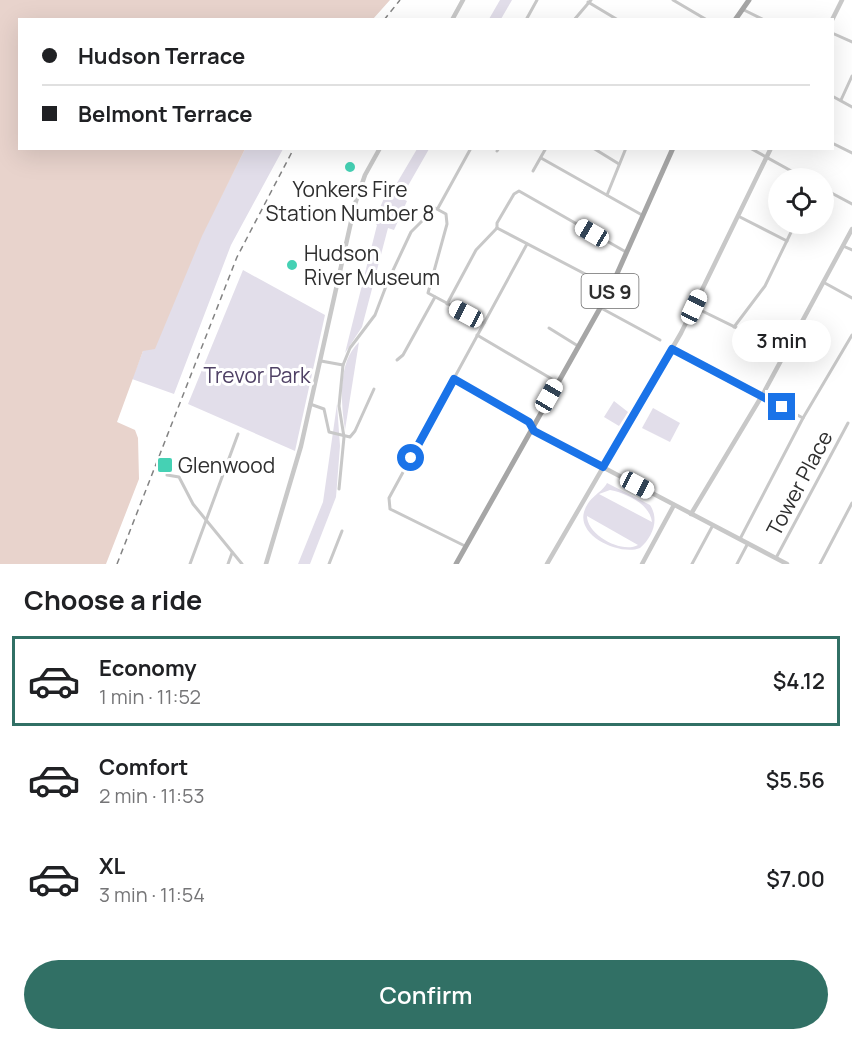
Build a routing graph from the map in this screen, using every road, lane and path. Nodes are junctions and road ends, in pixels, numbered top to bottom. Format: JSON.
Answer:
{"nodes":[{"id":1,"x":463,"y":0,"type":"edge"},
{"id":2,"x":537,"y":0,"type":"edge"},
{"id":3,"x":748,"y":0,"type":"edge"},
{"id":4,"x":842,"y":0,"type":"edge"},
{"id":5,"x":590,"y":1,"type":"edge"},
{"id":6,"x":675,"y":1,"type":"edge"},
{"id":7,"x":742,"y":9,"type":"junction"},
{"id":8,"x":453,"y":18,"type":"edge"},
{"id":9,"x":527,"y":18,"type":"edge"},
{"id":10,"x":576,"y":18,"type":"edge"},
{"id":11,"x":615,"y":18,"type":"edge"},
{"id":12,"x":704,"y":18,"type":"edge"},
{"id":13,"x":736,"y":18,"type":"edge"},
{"id":14,"x":760,"y":18,"type":"edge"},
{"id":15,"x":833,"y":18,"type":"edge"},
{"id":16,"x":834,"y":34,"type":"edge"},
{"id":17,"x":852,"y":42,"type":"edge"},
{"id":18,"x":852,"y":76,"type":"edge"},
{"id":19,"x":834,"y":97,"type":"edge"},
{"id":20,"x":841,"y":100,"type":"junction"},
{"id":21,"x":852,"y":107,"type":"edge"},
{"id":22,"x":834,"y":144,"type":"edge"},
{"id":23,"x":379,"y":150,"type":"edge"},
{"id":24,"x":470,"y":150,"type":"edge"},
{"id":25,"x":545,"y":150,"type":"edge"},
{"id":26,"x":596,"y":150,"type":"edge"},
{"id":27,"x":625,"y":150,"type":"edge"},
{"id":28,"x":672,"y":150,"type":"edge"},
{"id":29,"x":753,"y":150,"type":"edge"},
{"id":30,"x":770,"y":150,"type":"edge"},
{"id":31,"x":852,"y":153,"type":"edge"},
{"id":32,"x":541,"y":158,"type":"junction"},
{"id":33,"x":766,"y":159,"type":"junction"},
{"id":34,"x":619,"y":164,"type":"junction"},
{"id":35,"x":784,"y":168,"type":"edge"},
{"id":36,"x":533,"y":171,"type":"dead end"},
{"id":37,"x":834,"y":194,"type":"edge"},
{"id":38,"x":607,"y":195,"type":"junction"},
{"id":39,"x":852,"y":204,"type":"edge"},
{"id":40,"x":438,"y":207,"type":"junction"},
{"id":41,"x":644,"y":216,"type":"junction"},
{"id":42,"x":738,"y":216,"type":"junction"},
{"id":43,"x":497,"y":228,"type":"junction"},
{"id":44,"x":852,"y":229,"type":"edge"},
{"id":45,"x":791,"y":234,"type":"edge"},
{"id":46,"x":788,"y":241,"type":"junction"},
{"id":47,"x":527,"y":244,"type":"junction"},
{"id":48,"x":843,"y":246,"type":"junction"},
{"id":49,"x":852,"y":250,"type":"edge"},
{"id":50,"x":627,"y":253,"type":"junction"},
{"id":51,"x":823,"y":282,"type":"junction"},
{"id":52,"x":611,"y":288,"type":"junction"},
{"id":53,"x":435,"y":297,"type":"junction"},
{"id":54,"x":852,"y":298,"type":"edge"},
{"id":55,"x":447,"y":304,"type":"junction"},
{"id":56,"x":694,"y":307,"type":"junction"},
{"id":57,"x":601,"y":308,"type":"junction"},
{"id":58,"x":484,"y":323,"type":"junction"},
{"id":59,"x":735,"y":327,"type":"junction"},
{"id":60,"x":549,"y":328,"type":"dead end"},
{"id":61,"x":477,"y":335,"type":"junction"},
{"id":62,"x":852,"y":336,"type":"edge"},
{"id":63,"x":660,"y":340,"type":"dead end"},
{"id":64,"x":851,"y":341,"type":"edge"},
{"id":65,"x":578,"y":346,"type":"junction"},
{"id":66,"x":672,"y":349,"type":"junction"},
{"id":67,"x":786,"y":352,"type":"junction"},
{"id":68,"x":397,"y":360,"type":"dead end"},
{"id":69,"x":320,"y":361,"type":"junction"},
{"id":70,"x":343,"y":365,"type":"junction"},
{"id":71,"x":454,"y":379,"type":"junction"},
{"id":72,"x":557,"y":382,"type":"junction"},
{"id":73,"x":374,"y":389,"type":"dead end"},
{"id":74,"x":761,"y":396,"type":"junction"},
{"id":75,"x":310,"y":404,"type":"junction"},
{"id":76,"x":803,"y":418,"type":"junction"},
{"id":77,"x":848,"y":423,"type":"dead end"},
{"id":78,"x":531,"y":427,"type":"junction"},
{"id":79,"x":238,"y":434,"type":"dead end"},
{"id":80,"x":344,"y":437,"type":"junction"},
{"id":81,"x":603,"y":467,"type":"junction"},
{"id":82,"x":167,"y":475,"type":"dead end"},
{"id":83,"x":339,"y":489,"type":"dead end"},
{"id":84,"x":852,"y":503,"type":"edge"},
{"id":85,"x":674,"y":505,"type":"junction"},
{"id":86,"x":691,"y":514,"type":"junction"},
{"id":87,"x":207,"y":520,"type":"junction"},
{"id":88,"x":713,"y":525,"type":"junction"},
{"id":89,"x":342,"y":531,"type":"dead end"},
{"id":90,"x":740,"y":539,"type":"junction"},
{"id":91,"x":748,"y":543,"type":"junction"},
{"id":92,"x":465,"y":546,"type":"junction"},
{"id":93,"x":232,"y":553,"type":"junction"},
{"id":94,"x":776,"y":558,"type":"junction"},
{"id":95,"x":190,"y":564,"type":"edge"},
{"id":96,"x":228,"y":564,"type":"edge"},
{"id":97,"x":242,"y":564,"type":"edge"},
{"id":98,"x":266,"y":564,"type":"edge"},
{"id":99,"x":329,"y":564,"type":"edge"},
{"id":100,"x":456,"y":564,"type":"edge"},
{"id":101,"x":547,"y":564,"type":"edge"},
{"id":102,"x":642,"y":564,"type":"edge"},
{"id":103,"x":692,"y":564,"type":"edge"},
{"id":104,"x":737,"y":564,"type":"edge"},
{"id":105,"x":787,"y":564,"type":"edge"},
{"id":106,"x":820,"y":564,"type":"edge"}],
"edges":[{"from":1,"to":8,"type":"street"},
{"from":2,"to":9,"type":"street"},
{"from":3,"to":7,"type":"main road"},
{"from":4,"to":15,"type":"street"},
{"from":5,"to":10,"type":"street"},
{"from":5,"to":11,"type":"street"},
{"from":6,"to":12,"type":"street"},
{"from":7,"to":13,"type":"main road"},
{"from":7,"to":14,"type":"street"},
{"from":16,"to":17,"type":"street"},
{"from":18,"to":20,"type":"street"},
{"from":19,"to":20,"type":"street"},
{"from":20,"to":21,"type":"street"},
{"from":22,"to":31,"type":"street"},
{"from":23,"to":69,"type":"street"},
{"from":24,"to":40,"type":"street"},
{"from":25,"to":32,"type":"street"},
{"from":26,"to":34,"type":"street"},
{"from":27,"to":34,"type":"street"},
{"from":28,"to":41,"type":"main road","number":"US 9"},
{"from":29,"to":33,"type":"street"},
{"from":30,"to":33,"type":"street"},
{"from":32,"to":36,"type":"street"},
{"from":32,"to":38,"type":"street"},
{"from":33,"to":35,"type":"street"},
{"from":33,"to":42,"type":"street"},
{"from":34,"to":38,"type":"street"},
{"from":37,"to":39,"type":"street"},
{"from":38,"to":41,"type":"street"},
{"from":40,"to":53,"type":"street"},
{"from":40,"to":70,"type":"street"},
{"from":41,"to":50,"type":"main road","number":"US 9"},
{"from":42,"to":46,"type":"street"},
{"from":42,"to":56,"type":"street"},
{"from":43,"to":47,"type":"street"},
{"from":43,"to":50,"type":"street"},
{"from":43,"to":55,"type":"street"},
{"from":44,"to":48,"type":"street"},
{"from":45,"to":46,"type":"street"},
{"from":46,"to":59,"type":"street"},
{"from":47,"to":52,"type":"street"},
{"from":47,"to":58,"type":"street"},
{"from":48,"to":49,"type":"street"},
{"from":48,"to":51,"type":"street"},
{"from":50,"to":52,"type":"main road","number":"US 9"},
{"from":51,"to":54,"type":"street"},
{"from":51,"to":67,"type":"street"},
{"from":52,"to":57,"type":"main road","number":"US 9"},
{"from":53,"to":55,"type":"street"},
{"from":53,"to":68,"type":"street"},
{"from":55,"to":58,"type":"street"},
{"from":56,"to":59,"type":"street"},
{"from":56,"to":66,"type":"street"},
{"from":57,"to":63,"type":"street"},
{"from":57,"to":65,"type":"main road","number":"US 9"},
{"from":58,"to":61,"type":"street"},
{"from":59,"to":67,"type":"street"},
{"from":60,"to":65,"type":"street"},
{"from":61,"to":71,"type":"street"},
{"from":61,"to":72,"type":"street"},
{"from":62,"to":64,"type":"street"},
{"from":64,"to":76,"type":"street"},
{"from":65,"to":72,"type":"main road","number":"US 9"},
{"from":66,"to":74,"type":"street"},
{"from":66,"to":81,"type":"street"},
{"from":67,"to":74,"type":"street"},
{"from":69,"to":70,"type":"street"},
{"from":69,"to":75,"type":"street"},
{"from":70,"to":80,"type":"street"},
{"from":71,"to":78,"type":"street"},
{"from":71,"to":92,"type":"street"},
{"from":72,"to":78,"type":"main road","number":"US 9"},
{"from":73,"to":80,"type":"street"},
{"from":74,"to":76,"type":"street"},
{"from":74,"to":86,"type":"street"},
{"from":75,"to":80,"type":"street"},
{"from":75,"to":98,"type":"street"},
{"from":76,"to":90,"type":"street"},
{"from":77,"to":94,"type":"street","name":"Tower Place"},
{"from":78,"to":81,"type":"street"},
{"from":78,"to":92,"type":"main road","number":"US 9"},
{"from":79,"to":87,"type":"street"},
{"from":80,"to":83,"type":"street"},
{"from":81,"to":85,"type":"street"},
{"from":81,"to":101,"type":"street"},
{"from":82,"to":87,"type":"street"},
{"from":84,"to":106,"type":"street"},
{"from":85,"to":86,"type":"street"},
{"from":85,"to":102,"type":"street"},
{"from":86,"to":88,"type":"street"},
{"from":87,"to":93,"type":"street"},
{"from":87,"to":95,"type":"street"},
{"from":88,"to":90,"type":"street"},
{"from":88,"to":103,"type":"street"},
{"from":89,"to":99,"type":"street"},
{"from":90,"to":91,"type":"street"},
{"from":91,"to":94,"type":"street"},
{"from":91,"to":104,"type":"street"},
{"from":92,"to":100,"type":"main road","number":"US 9"},
{"from":93,"to":96,"type":"street"},
{"from":93,"to":97,"type":"street"},
{"from":94,"to":105,"type":"street"}]}
